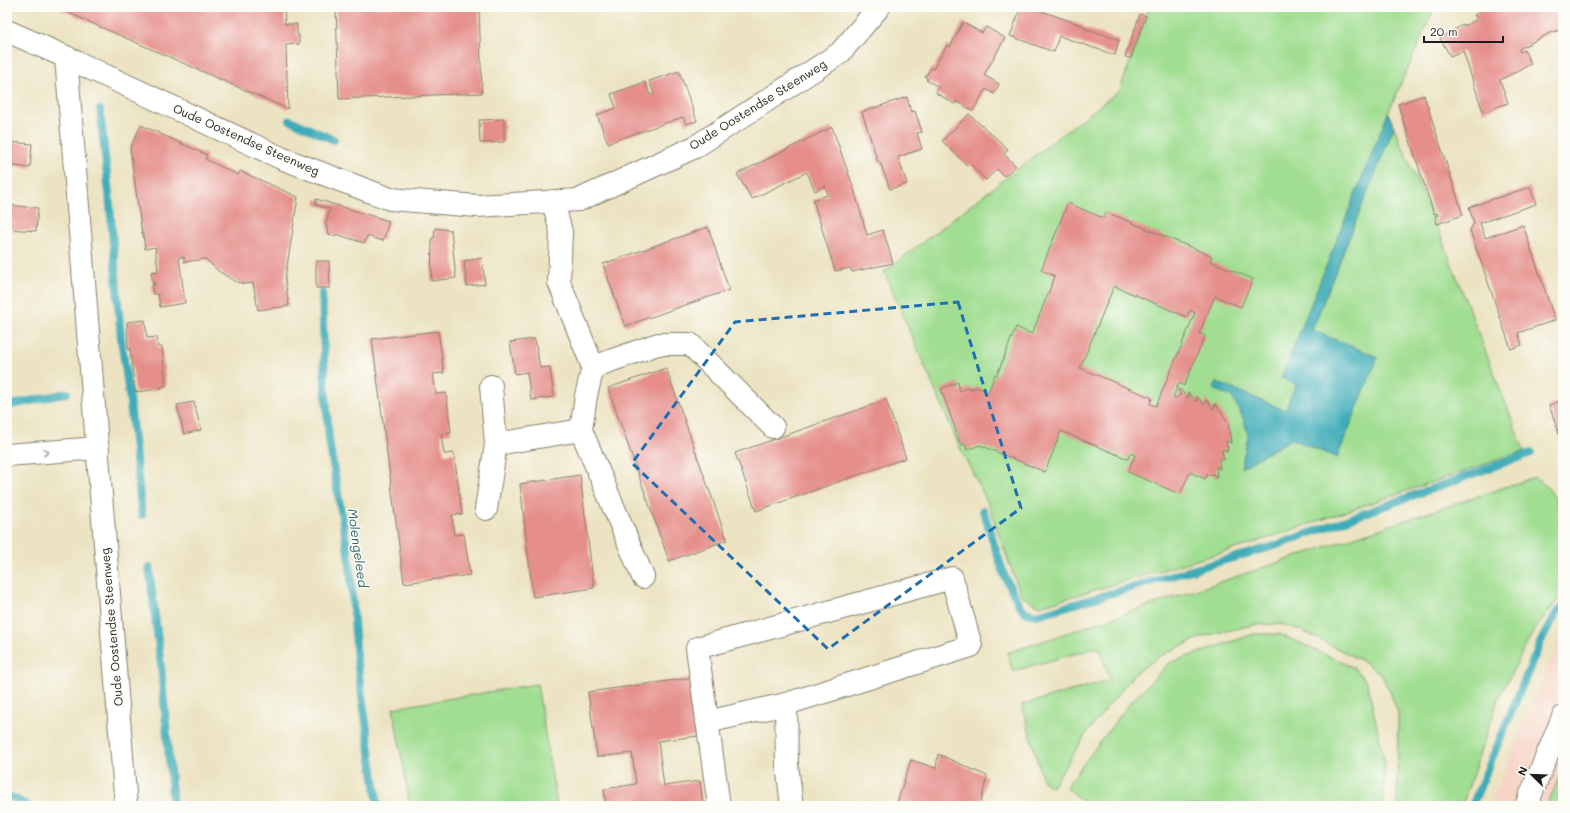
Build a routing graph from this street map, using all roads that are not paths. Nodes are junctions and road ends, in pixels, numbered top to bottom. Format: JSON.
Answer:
{"nodes":[{"id":1,"x":879,"y":7,"type":"edge"},
{"id":2,"x":7,"y":31,"type":"edge"},
{"id":3,"x":66,"y":57,"type":"junction"},
{"id":4,"x":553,"y":201,"type":"junction"},
{"id":5,"x":593,"y":367,"type":"junction"},
{"id":6,"x":491,"y":386,"type":"dead end"},
{"id":7,"x":773,"y":426,"type":"dead end"},
{"id":8,"x":581,"y":430,"type":"junction"},
{"id":9,"x":496,"y":444,"type":"junction"},
{"id":10,"x":98,"y":448,"type":"junction"},
{"id":11,"x":7,"y":455,"type":"edge"},
{"id":12,"x":486,"y":509,"type":"dead end"},
{"id":13,"x":643,"y":577,"type":"dead end"},
{"id":14,"x":786,"y":704,"type":"junction"},
{"id":15,"x":1563,"y":716,"type":"edge"},
{"id":16,"x":707,"y":722,"type":"junction"},
{"id":17,"x":126,"y":806,"type":"edge"},
{"id":18,"x":719,"y":806,"type":"edge"},
{"id":19,"x":792,"y":806,"type":"edge"},
{"id":20,"x":1526,"y":806,"type":"edge"}],
"edges":[{"from":1,"to":4,"type":"street","name":"Oude Oostendse Steenweg"},
{"from":2,"to":3,"type":"street","name":"Oude Oostendse Steenweg"},
{"from":3,"to":4,"type":"street","name":"Oude Oostendse Steenweg"},
{"from":3,"to":10,"type":"street","name":"Oude Oostendse Steenweg"},
{"from":4,"to":5,"type":"street"},
{"from":5,"to":7,"type":"street"},
{"from":5,"to":8,"type":"street"},
{"from":6,"to":9,"type":"street"},
{"from":8,"to":9,"type":"street"},
{"from":8,"to":13,"type":"street"},
{"from":9,"to":12,"type":"street"},
{"from":11,"to":10,"type":"street","one_way":true},
{"from":10,"to":17,"type":"street","name":"Oude Oostendse Steenweg"},
{"from":14,"to":16,"type":"street"},
{"from":14,"to":16,"type":"street"},
{"from":14,"to":19,"type":"street"},
{"from":15,"to":20,"type":"street"},
{"from":16,"to":18,"type":"street"}]}
